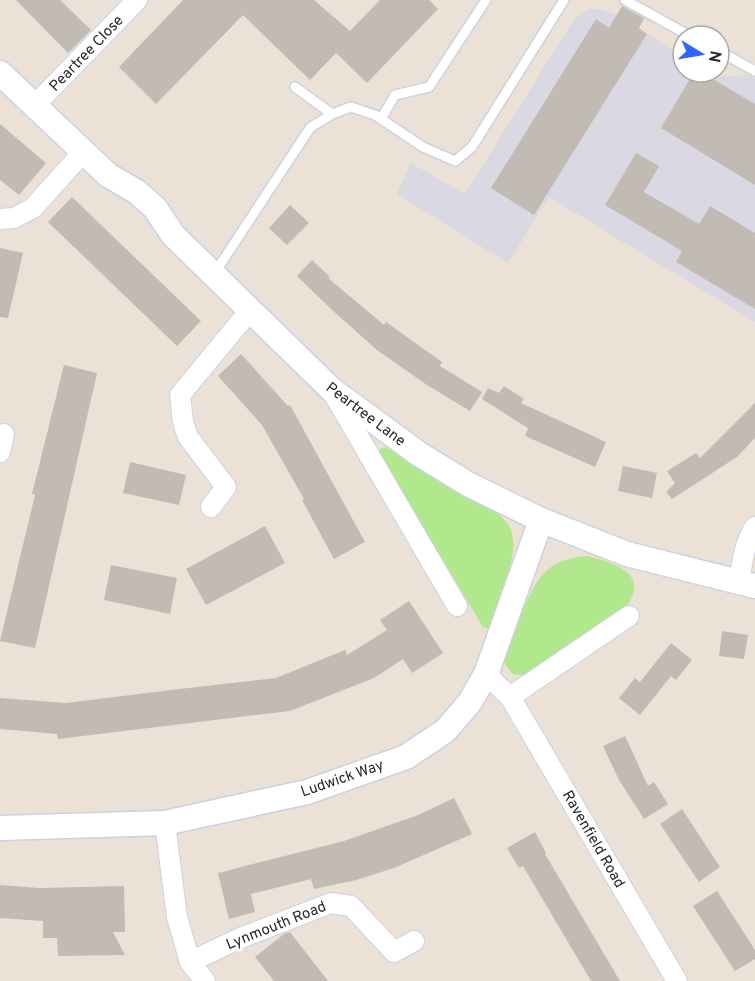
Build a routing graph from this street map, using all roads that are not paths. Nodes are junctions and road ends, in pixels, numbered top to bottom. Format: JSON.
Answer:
{"nodes":[{"id":1,"x":137,"y":0,"type":"edge"},
{"id":2,"x":486,"y":0,"type":"edge"},
{"id":3,"x":564,"y":0,"type":"edge"},
{"id":4,"x":625,"y":0,"type":"edge"},
{"id":5,"x":671,"y":25,"type":"edge"},
{"id":6,"x":731,"y":57,"type":"edge"},
{"id":7,"x":755,"y":70,"type":"edge"},
{"id":8,"x":0,"y":73,"type":"edge"},
{"id":9,"x":296,"y":87,"type":"dead end"},
{"id":10,"x":34,"y":106,"type":"junction"},
{"id":11,"x":332,"y":114,"type":"junction"},
{"id":12,"x":381,"y":119,"type":"junction"},
{"id":13,"x":84,"y":152,"type":"junction"},
{"id":14,"x":0,"y":219,"type":"edge"},
{"id":15,"x":214,"y":274,"type":"junction"},
{"id":16,"x":251,"y":309,"type":"junction"},
{"id":17,"x":332,"y":390,"type":"junction"},
{"id":18,"x":211,"y":507,"type":"dead end"},
{"id":19,"x":542,"y":520,"type":"junction"},
{"id":20,"x":755,"y":527,"type":"edge"},
{"id":21,"x":747,"y":584,"type":"edge"},
{"id":22,"x":458,"y":606,"type":"dead end"},
{"id":23,"x":629,"y":616,"type":"dead end"},
{"id":24,"x":486,"y":674,"type":"junction"},
{"id":25,"x":510,"y":697,"type":"junction"},
{"id":26,"x":165,"y":824,"type":"junction"},
{"id":27,"x":0,"y":828,"type":"edge"},
{"id":28,"x":414,"y":942,"type":"dead end"},
{"id":29,"x":190,"y":962,"type":"junction"},
{"id":30,"x":205,"y":981,"type":"edge"},
{"id":31,"x":677,"y":981,"type":"edge"}],
"edges":[{"from":1,"to":10,"type":"street","name":"Peartree Close"},
{"from":2,"to":12,"type":"lane"},
{"from":3,"to":12,"type":"lane"},
{"from":4,"to":5,"type":"lane"},
{"from":6,"to":7,"type":"lane"},
{"from":8,"to":10,"type":"street","name":"Peartree Lane"},
{"from":9,"to":11,"type":"lane"},
{"from":10,"to":13,"type":"street","name":"Peartree Lane"},
{"from":11,"to":12,"type":"lane"},
{"from":11,"to":15,"type":"lane"},
{"from":13,"to":14,"type":"street"},
{"from":13,"to":15,"type":"street","name":"Peartree Lane"},
{"from":15,"to":16,"type":"street","name":"Peartree Lane"},
{"from":16,"to":17,"type":"street","name":"Peartree Lane"},
{"from":16,"to":18,"type":"street"},
{"from":17,"to":19,"type":"street","name":"Peartree Lane"},
{"from":17,"to":22,"type":"street"},
{"from":19,"to":21,"type":"street","name":"Peartree Lane"},
{"from":19,"to":24,"type":"street","name":"Ludwick Way"},
{"from":20,"to":21,"type":"street"},
{"from":23,"to":25,"type":"street"},
{"from":24,"to":25,"type":"street","name":"Ravenfield Road"},
{"from":24,"to":26,"type":"street","name":"Ludwick Way"},
{"from":25,"to":31,"type":"street","name":"Ravenfield Road"},
{"from":26,"to":27,"type":"street","name":"Ludwick Way"},
{"from":26,"to":29,"type":"street"},
{"from":28,"to":29,"type":"street","name":"Lynmouth Road"},
{"from":29,"to":30,"type":"street"}]}
